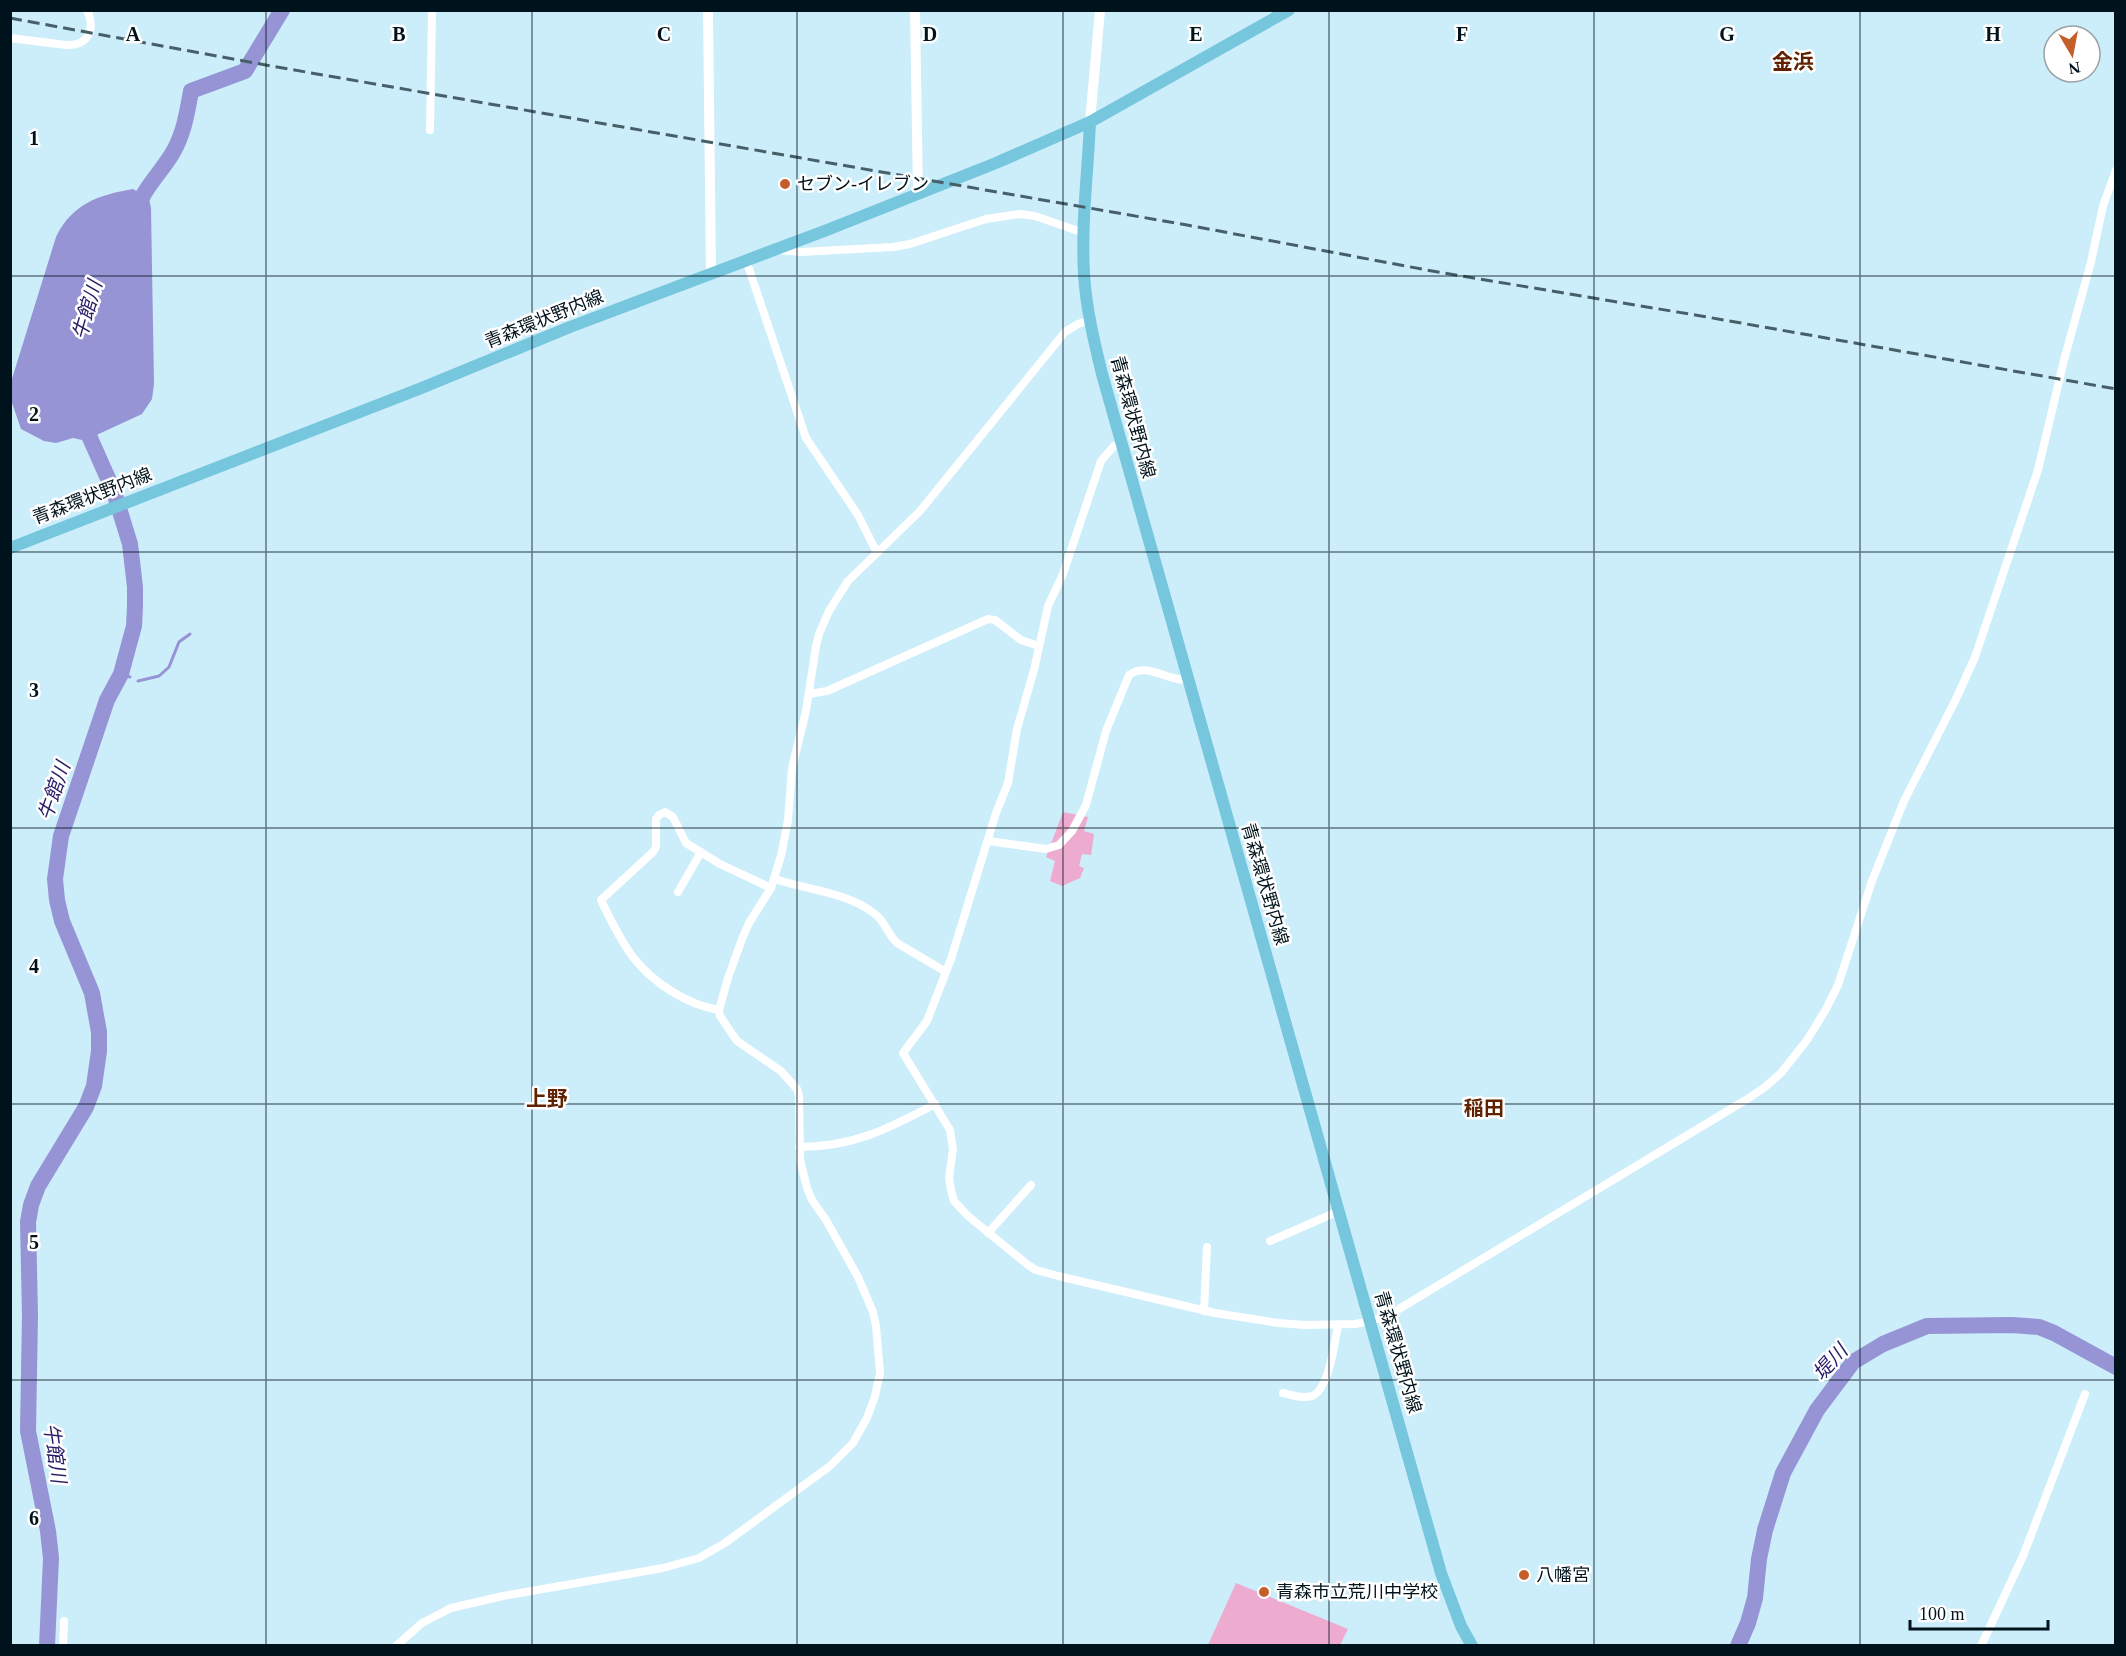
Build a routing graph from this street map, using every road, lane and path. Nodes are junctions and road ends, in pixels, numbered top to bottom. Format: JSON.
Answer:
{"nodes":[{"id":1,"x":87,"y":10,"type":"edge"},
{"id":2,"x":432,"y":10,"type":"edge"},
{"id":3,"x":708,"y":10,"type":"edge"},
{"id":4,"x":915,"y":10,"type":"edge"},
{"id":5,"x":1100,"y":10,"type":"edge"},
{"id":6,"x":1289,"y":10,"type":"edge"},
{"id":7,"x":10,"y":38,"type":"edge"},
{"id":8,"x":1090,"y":122,"type":"junction"},
{"id":9,"x":430,"y":130,"type":"dead end"},
{"id":10,"x":2115,"y":170,"type":"edge"},
{"id":11,"x":918,"y":194,"type":"junction"},
{"id":12,"x":1084,"y":233,"type":"junction"},
{"id":13,"x":775,"y":249,"type":"junction"},
{"id":14,"x":746,"y":260,"type":"junction"},
{"id":15,"x":711,"y":274,"type":"junction"},
{"id":16,"x":1090,"y":320,"type":"junction"},
{"id":17,"x":1121,"y":443,"type":"junction"},
{"id":18,"x":10,"y":548,"type":"edge"},
{"id":19,"x":877,"y":553,"type":"junction"},
{"id":20,"x":1039,"y":646,"type":"junction"},
{"id":21,"x":1188,"y":680,"type":"junction"},
{"id":22,"x":809,"y":694,"type":"junction"},
{"id":23,"x":988,"y":841,"type":"junction"},
{"id":24,"x":701,"y":852,"type":"junction"},
{"id":25,"x":775,"y":879,"type":"junction"},
{"id":26,"x":771,"y":888,"type":"junction"},
{"id":27,"x":678,"y":892,"type":"dead end"},
{"id":28,"x":946,"y":972,"type":"junction"},
{"id":29,"x":719,"y":1010,"type":"junction"},
{"id":30,"x":935,"y":1104,"type":"junction"},
{"id":31,"x":799,"y":1147,"type":"junction"},
{"id":32,"x":1031,"y":1185,"type":"dead end"},
{"id":33,"x":1339,"y":1211,"type":"junction"},
{"id":34,"x":988,"y":1233,"type":"junction"},
{"id":35,"x":1270,"y":1241,"type":"dead end"},
{"id":36,"x":1207,"y":1247,"type":"dead end"},
{"id":37,"x":1204,"y":1311,"type":"junction"},
{"id":38,"x":1371,"y":1322,"type":"junction"},
{"id":39,"x":1338,"y":1325,"type":"junction"},
{"id":40,"x":1283,"y":1393,"type":"dead end"},
{"id":41,"x":2085,"y":1394,"type":"dead end"},
{"id":42,"x":64,"y":1621,"type":"dead end"},
{"id":43,"x":63,"y":1646,"type":"edge"},
{"id":44,"x":396,"y":1646,"type":"edge"},
{"id":45,"x":1472,"y":1646,"type":"edge"},
{"id":46,"x":1981,"y":1646,"type":"edge"}],
"edges":[{"from":1,"to":7,"type":"street"},
{"from":2,"to":9,"type":"street"},
{"from":3,"to":15,"type":"street"},
{"from":4,"to":11,"type":"street"},
{"from":5,"to":8,"type":"street"},
{"from":6,"to":8,"type":"main road","name":"青森環状野内線"},
{"from":8,"to":11,"type":"main road","name":"青森環状野内線"},
{"from":8,"to":12,"type":"main road","name":"青森環状野内線"},
{"from":10,"to":38,"type":"street"},
{"from":11,"to":13,"type":"main road","name":"青森環状野内線"},
{"from":12,"to":13,"type":"street"},
{"from":12,"to":16,"type":"main road","name":"青森環状野内線"},
{"from":13,"to":14,"type":"main road","name":"青森環状野内線"},
{"from":14,"to":15,"type":"main road","name":"青森環状野内線"},
{"from":14,"to":19,"type":"street"},
{"from":15,"to":18,"type":"main road","name":"青森環状野内線"},
{"from":16,"to":17,"type":"main road","name":"青森環状野内線"},
{"from":16,"to":19,"type":"street"},
{"from":17,"to":20,"type":"street"},
{"from":17,"to":21,"type":"main road","name":"青森環状野内線"},
{"from":19,"to":22,"type":"street"},
{"from":20,"to":22,"type":"street"},
{"from":20,"to":23,"type":"street"},
{"from":21,"to":23,"type":"street"},
{"from":21,"to":33,"type":"main road","name":"青森環状野内線"},
{"from":22,"to":25,"type":"street"},
{"from":23,"to":28,"type":"street"},
{"from":24,"to":26,"type":"street"},
{"from":24,"to":27,"type":"street"},
{"from":24,"to":29,"type":"street"},
{"from":25,"to":26,"type":"street"},
{"from":25,"to":28,"type":"street"},
{"from":26,"to":29,"type":"street"},
{"from":28,"to":30,"type":"street"},
{"from":29,"to":31,"type":"street"},
{"from":30,"to":31,"type":"street"},
{"from":30,"to":34,"type":"street"},
{"from":31,"to":44,"type":"street"},
{"from":32,"to":34,"type":"street"},
{"from":33,"to":35,"type":"street"},
{"from":33,"to":38,"type":"main road","name":"青森環状野内線"},
{"from":34,"to":37,"type":"street"},
{"from":36,"to":37,"type":"street"},
{"from":37,"to":39,"type":"street"},
{"from":38,"to":39,"type":"street"},
{"from":38,"to":45,"type":"main road","name":"青森環状野内線"},
{"from":39,"to":40,"type":"street"},
{"from":41,"to":46,"type":"street"},
{"from":42,"to":43,"type":"street"}]}
